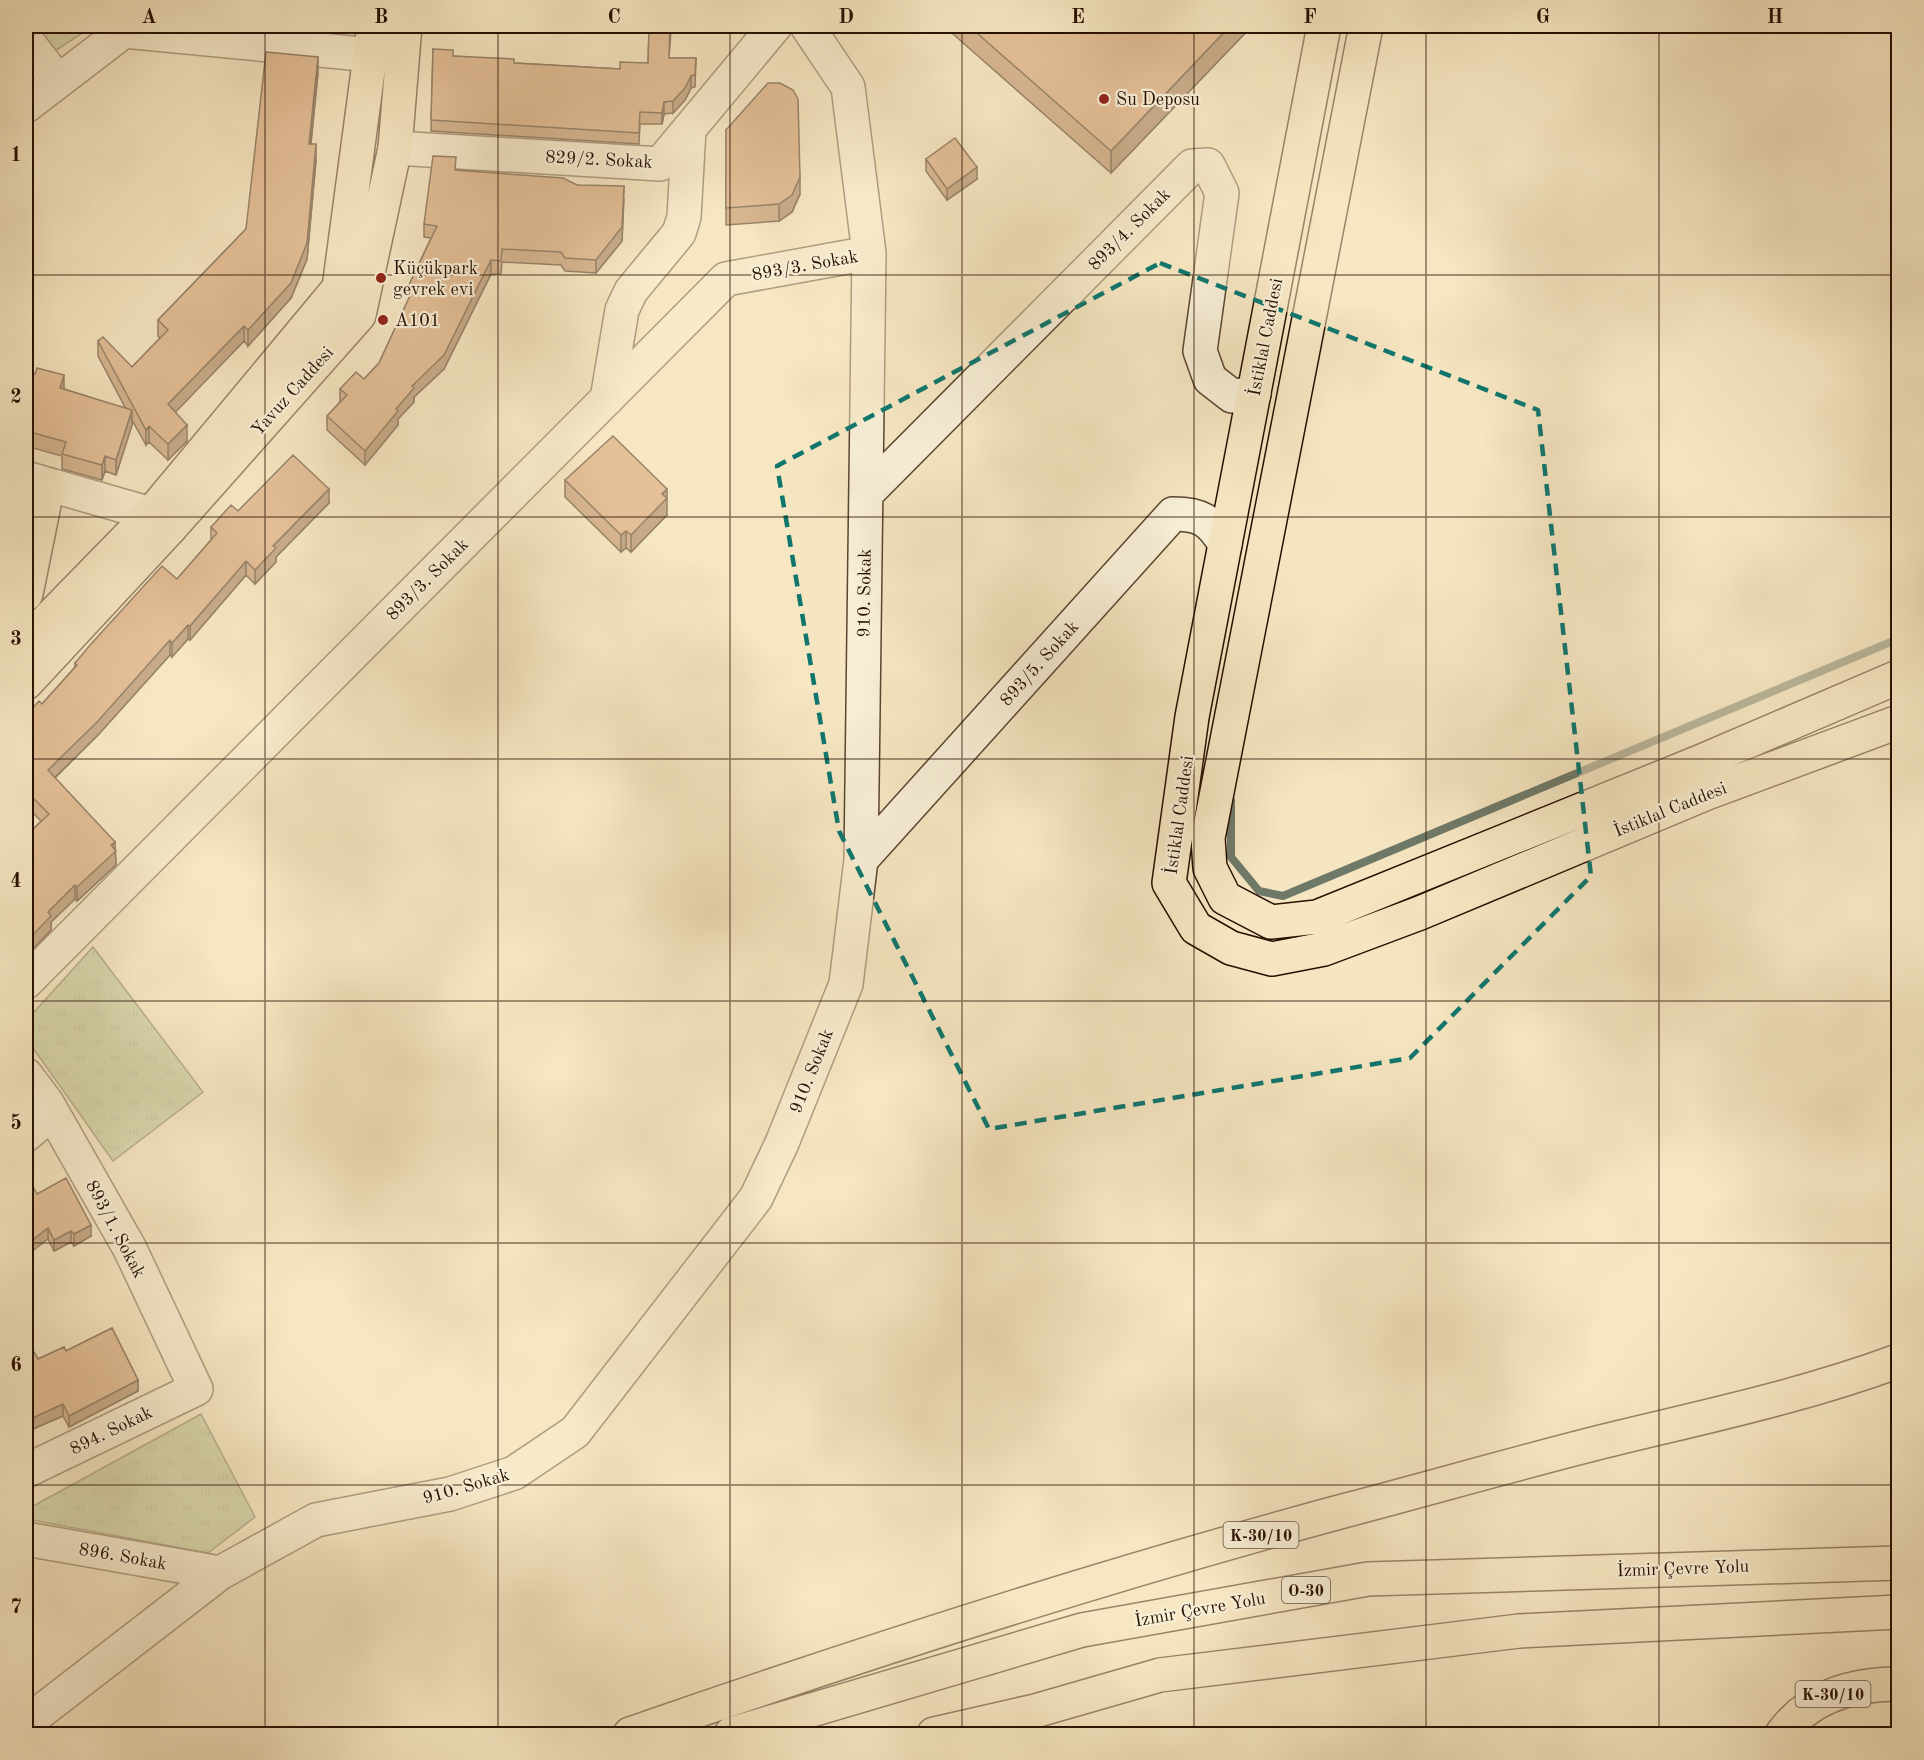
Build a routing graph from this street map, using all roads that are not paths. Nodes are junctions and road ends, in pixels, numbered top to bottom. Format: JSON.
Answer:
{"nodes":[{"id":1,"x":405,"y":26,"type":"edge"},
{"id":2,"x":775,"y":26,"type":"edge"},
{"id":3,"x":807,"y":26,"type":"edge"},
{"id":4,"x":1324,"y":26,"type":"edge"},
{"id":5,"x":1366,"y":26,"type":"edge"},
{"id":6,"x":124,"y":28,"type":"edge"},
{"id":7,"x":26,"y":40,"type":"edge"},
{"id":8,"x":373,"y":40,"type":"edge"},
{"id":9,"x":58,"y":81,"type":"junction"},
{"id":10,"x":26,"y":106,"type":"edge"},
{"id":11,"x":688,"y":129,"type":"junction"},
{"id":12,"x":395,"y":148,"type":"junction"},
{"id":13,"x":869,"y":253,"type":"junction"},
{"id":14,"x":1254,"y":394,"type":"junction"},
{"id":15,"x":608,"y":399,"type":"junction"},
{"id":16,"x":37,"y":481,"type":"edge"},
{"id":17,"x":866,"y":495,"type":"junction"},
{"id":18,"x":161,"y":521,"type":"junction"},
{"id":19,"x":1225,"y":544,"type":"junction"},
{"id":20,"x":26,"y":594,"type":"edge"},
{"id":21,"x":26,"y":642,"type":"edge"},
{"id":22,"x":1899,"y":677,"type":"edge"},
{"id":23,"x":26,"y":683,"type":"edge"},
{"id":24,"x":1899,"y":722,"type":"edge"},
{"id":25,"x":861,"y":860,"type":"junction"},
{"id":26,"x":26,"y":982,"type":"edge"},
{"id":27,"x":26,"y":1075,"type":"edge"},
{"id":28,"x":52,"y":1113,"type":"junction"},
{"id":29,"x":26,"y":1135,"type":"edge"},
{"id":30,"x":1899,"y":1361,"type":"edge"},
{"id":31,"x":196,"y":1389,"type":"joint"},
{"id":32,"x":26,"y":1471,"type":"edge"},
{"id":33,"x":26,"y":1539,"type":"edge"},
{"id":34,"x":1899,"y":1563,"type":"edge"},
{"id":35,"x":220,"y":1573,"type":"junction"},
{"id":36,"x":1899,"y":1612,"type":"edge"},
{"id":37,"x":1899,"y":1684,"type":"edge"},
{"id":38,"x":26,"y":1723,"type":"edge"},
{"id":39,"x":630,"y":1734,"type":"edge"},
{"id":40,"x":731,"y":1734,"type":"edge"},
{"id":41,"x":934,"y":1734,"type":"edge"},
{"id":42,"x":1782,"y":1734,"type":"edge"}],
"edges":[{"from":1,"to":12,"type":"main road","name":"Yavuz Caddesi"},
{"from":2,"to":11,"type":"street","name":"829/2. Sokak"},
{"from":3,"to":13,"type":"street","name":"910. Sokak"},
{"from":4,"to":14,"type":"main road","name":"İstiklal Caddesi"},
{"from":5,"to":22,"type":"main road","name":"İstiklal Caddesi"},
{"from":6,"to":8,"type":"street"},
{"from":6,"to":9,"type":"street"},
{"from":7,"to":9,"type":"street"},
{"from":8,"to":18,"type":"main road","name":"Yavuz Caddesi"},
{"from":9,"to":10,"type":"street"},
{"from":11,"to":12,"type":"street","name":"829/2. Sokak"},
{"from":11,"to":15,"type":"street"},
{"from":12,"to":18,"type":"main road","name":"Yavuz Caddesi"},
{"from":13,"to":15,"type":"street","name":"893/3. Sokak"},
{"from":13,"to":17,"type":"street","name":"910. Sokak"},
{"from":14,"to":17,"type":"street","name":"893/4. Sokak"},
{"from":14,"to":19,"type":"main road","name":"İstiklal Caddesi"},
{"from":15,"to":26,"type":"street","name":"893/3. Sokak"},
{"from":16,"to":18,"type":"street"},
{"from":16,"to":20,"type":"main road"},
{"from":17,"to":25,"type":"street","name":"910. Sokak"},
{"from":18,"to":21,"type":"main road","name":"Yavuz Caddesi"},
{"from":18,"to":23,"type":"main road","name":"Yavuz Caddesi"},
{"from":19,"to":24,"type":"main road","name":"İstiklal Caddesi"},
{"from":19,"to":25,"type":"street","name":"893/5. Sokak"},
{"from":25,"to":35,"type":"street","name":"910. Sokak"},
{"from":27,"to":28,"type":"street","name":"893/1. Sokak"},
{"from":28,"to":29,"type":"street"},
{"from":28,"to":31,"type":"street","name":"893/1. Sokak"},
{"from":30,"to":39,"type":"main road","number":"K-30/10"},
{"from":31,"to":32,"type":"street","name":"894. Sokak"},
{"from":33,"to":35,"type":"street","name":"896. Sokak"},
{"from":34,"to":40,"type":"main road","name":"İzmir Çevre Yolu","number":"O-30"},
{"from":35,"to":38,"type":"street","name":"910. Sokak"},
{"from":36,"to":41,"type":"main road"},
{"from":37,"to":42,"type":"main road","number":"K-30/10"}]}
